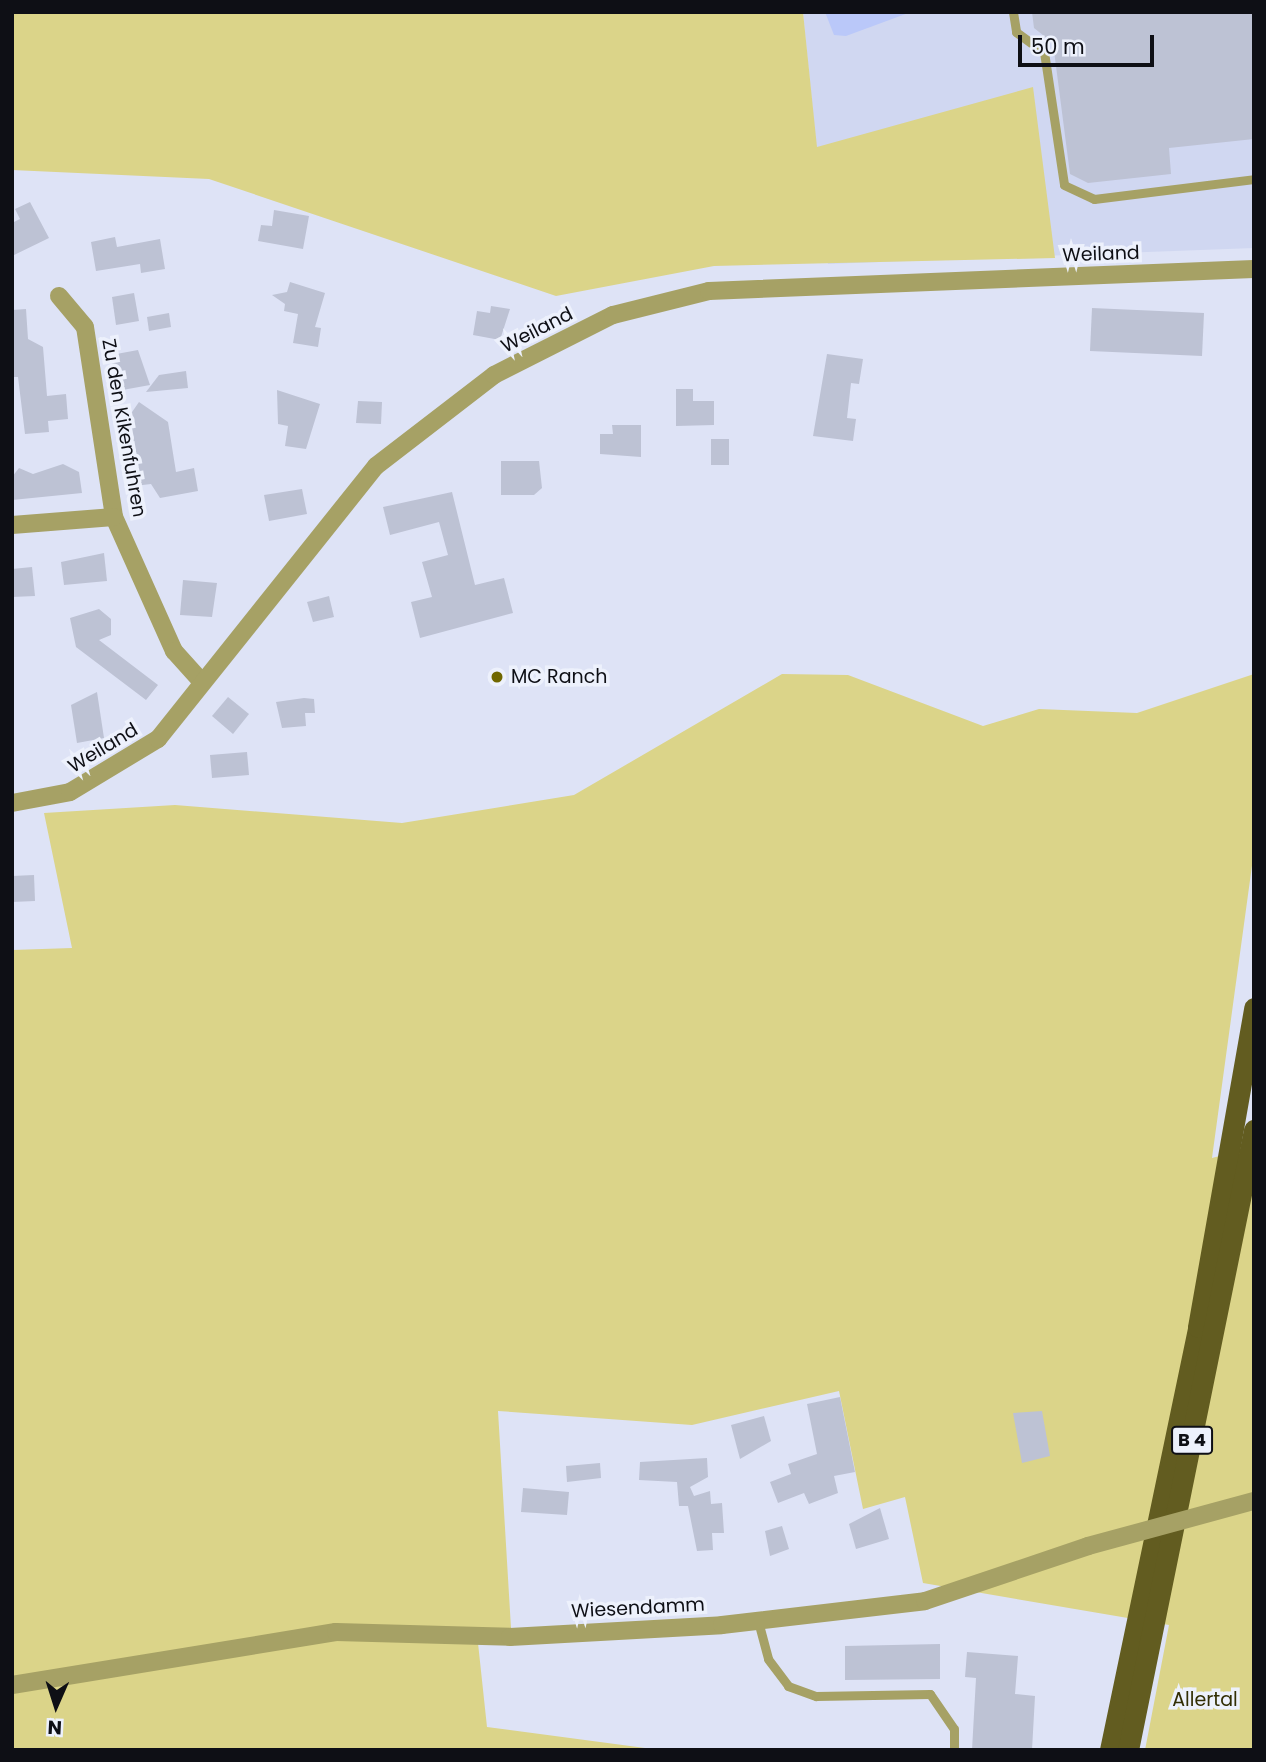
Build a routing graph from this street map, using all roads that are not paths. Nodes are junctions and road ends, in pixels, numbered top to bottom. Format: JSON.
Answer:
{"nodes":[{"id":1,"x":1013,"y":12,"type":"edge"},
{"id":2,"x":1254,"y":179,"type":"edge"},
{"id":3,"x":1254,"y":269,"type":"edge"},
{"id":4,"x":59,"y":296,"type":"dead end"},
{"id":5,"x":114,"y":517,"type":"junction"},
{"id":6,"x":12,"y":525,"type":"edge"},
{"id":7,"x":201,"y":681,"type":"junction"},
{"id":8,"x":12,"y":803,"type":"edge"},
{"id":9,"x":1254,"y":1008,"type":"edge"},
{"id":10,"x":1254,"y":1130,"type":"edge"},
{"id":11,"x":1254,"y":1501,"type":"edge"},
{"id":12,"x":758,"y":1622,"type":"junction"},
{"id":13,"x":12,"y":1685,"type":"edge"},
{"id":14,"x":954,"y":1750,"type":"edge"},
{"id":15,"x":1110,"y":1750,"type":"edge"},
{"id":16,"x":1128,"y":1750,"type":"edge"}],
"edges":[{"from":1,"to":2,"type":"lane"},
{"from":3,"to":7,"type":"street","name":"Weiland"},
{"from":4,"to":5,"type":"street","name":"Zu den Kikenfuhren"},
{"from":5,"to":6,"type":"street"},
{"from":5,"to":7,"type":"street","name":"Zu den Kikenfuhren"},
{"from":7,"to":8,"type":"street","name":"Weiland"},
{"from":9,"to":15,"type":"highway","number":"B 4"},
{"from":10,"to":16,"type":"highway","number":"B 4"},
{"from":11,"to":12,"type":"street","name":"Wiesendamm","bridge":true},
{"from":12,"to":13,"type":"street","name":"Wiesendamm"},
{"from":12,"to":14,"type":"lane"}]}
